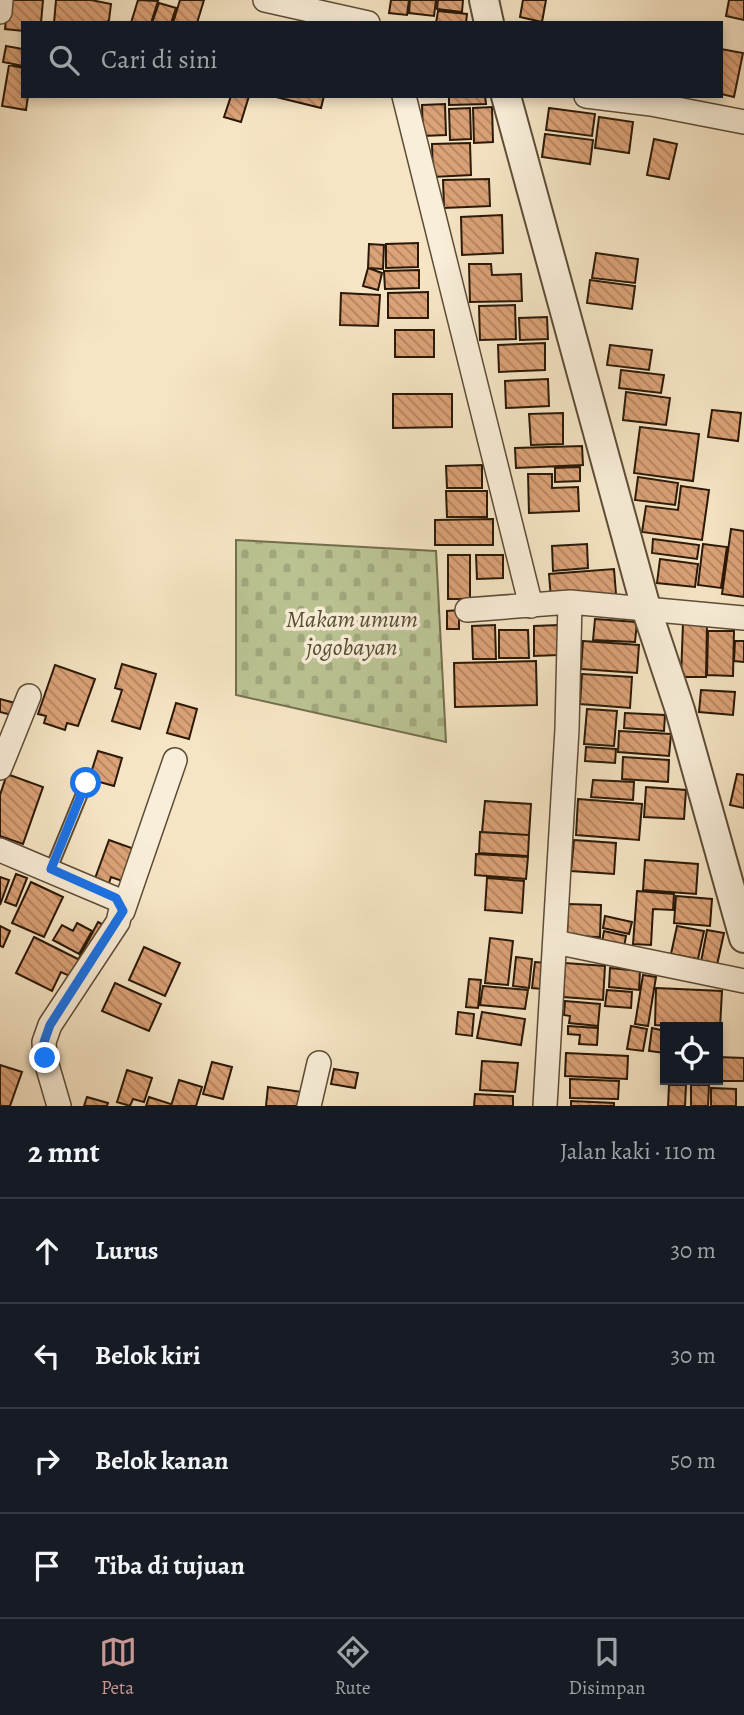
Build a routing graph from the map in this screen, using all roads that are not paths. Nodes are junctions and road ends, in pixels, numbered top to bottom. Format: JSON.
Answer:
{"nodes":[{"id":1,"x":1,"y":0,"type":"edge"},
{"id":2,"x":265,"y":0,"type":"edge"},
{"id":3,"x":484,"y":0,"type":"edge"},
{"id":4,"x":0,"y":12,"type":"edge"},
{"id":5,"x":357,"y":21,"type":"edge"},
{"id":6,"x":489,"y":21,"type":"edge"},
{"id":7,"x":404,"y":98,"type":"edge"},
{"id":8,"x":507,"y":98,"type":"edge"},
{"id":9,"x":598,"y":98,"type":"edge"},
{"id":10,"x":744,"y":122,"type":"edge"},
{"id":11,"x":570,"y":602,"type":"junction"},
{"id":12,"x":531,"y":606,"type":"junction"},
{"id":13,"x":646,"y":608,"type":"junction"},
{"id":14,"x":467,"y":611,"type":"dead end"},
{"id":15,"x":744,"y":618,"type":"edge"},
{"id":16,"x":29,"y":696,"type":"dead end"},
{"id":17,"x":175,"y":760,"type":"dead end"},
{"id":18,"x":0,"y":768,"type":"edge"},
{"id":19,"x":86,"y":783,"type":"dead end"},
{"id":20,"x":0,"y":850,"type":"edge"},
{"id":21,"x":51,"y":869,"type":"junction"},
{"id":22,"x":123,"y":911,"type":"junction"},
{"id":23,"x":744,"y":937,"type":"edge"},
{"id":24,"x":555,"y":942,"type":"junction"},
{"id":25,"x":744,"y":981,"type":"edge"},
{"id":26,"x":319,"y":1063,"type":"dead end"},
{"id":27,"x":59,"y":1106,"type":"edge"},
{"id":28,"x":309,"y":1106,"type":"edge"},
{"id":29,"x":545,"y":1106,"type":"edge"}],
"edges":[{"from":1,"to":4,"type":"street"},
{"from":2,"to":5,"type":"street"},
{"from":3,"to":6,"type":"street"},
{"from":7,"to":12,"type":"street"},
{"from":8,"to":13,"type":"street"},
{"from":9,"to":10,"type":"street"},
{"from":11,"to":12,"type":"street"},
{"from":11,"to":13,"type":"street"},
{"from":11,"to":24,"type":"street"},
{"from":12,"to":14,"type":"street"},
{"from":13,"to":15,"type":"street"},
{"from":13,"to":23,"type":"street"},
{"from":16,"to":18,"type":"street"},
{"from":17,"to":22,"type":"street"},
{"from":19,"to":21,"type":"lane"},
{"from":20,"to":21,"type":"street"},
{"from":21,"to":22,"type":"street"},
{"from":22,"to":27,"type":"street"},
{"from":24,"to":25,"type":"street"},
{"from":24,"to":29,"type":"street"},
{"from":26,"to":28,"type":"street"}]}
